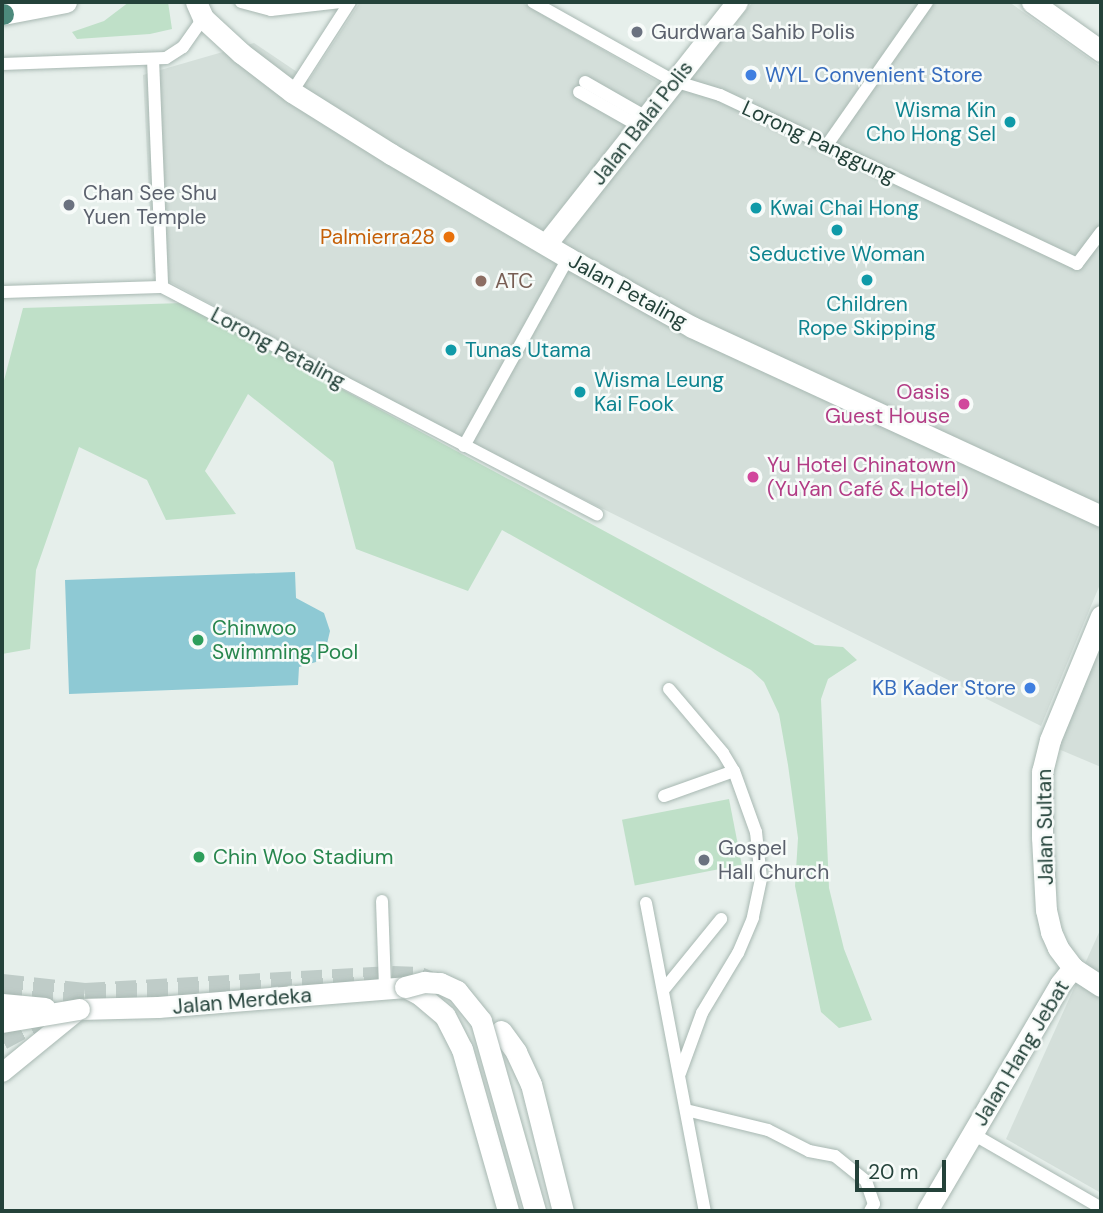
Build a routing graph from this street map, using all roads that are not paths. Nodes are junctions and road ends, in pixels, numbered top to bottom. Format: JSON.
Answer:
{"nodes":[{"id":1,"x":66,"y":2,"type":"edge"},
{"id":2,"x":241,"y":2,"type":"edge"},
{"id":3,"x":341,"y":2,"type":"edge"},
{"id":4,"x":350,"y":2,"type":"edge"},
{"id":5,"x":533,"y":2,"type":"edge"},
{"id":6,"x":737,"y":2,"type":"edge"},
{"id":7,"x":927,"y":2,"type":"edge"},
{"id":8,"x":1031,"y":2,"type":"edge"},
{"id":9,"x":200,"y":10,"type":"edge"},
{"id":10,"x":2,"y":15,"type":"edge"},
{"id":11,"x":1101,"y":51,"type":"edge"},
{"id":12,"x":153,"y":59,"type":"junction"},
{"id":13,"x":2,"y":64,"type":"edge"},
{"id":14,"x":674,"y":81,"type":"junction"},
{"id":15,"x":582,"y":87,"type":"dead end"},
{"id":16,"x":292,"y":92,"type":"junction"},
{"id":17,"x":643,"y":121,"type":"junction"},
{"id":18,"x":827,"y":145,"type":"junction"},
{"id":19,"x":1101,"y":232,"type":"edge"},
{"id":20,"x":546,"y":244,"type":"junction"},
{"id":21,"x":568,"y":258,"type":"junction"},
{"id":22,"x":162,"y":287,"type":"junction"},
{"id":23,"x":2,"y":292,"type":"edge"},
{"id":24,"x":464,"y":446,"type":"junction"},
{"id":25,"x":597,"y":514,"type":"dead end"},
{"id":26,"x":1101,"y":516,"type":"edge"},
{"id":27,"x":1101,"y":616,"type":"edge"},
{"id":28,"x":669,"y":689,"type":"dead end"},
{"id":29,"x":734,"y":771,"type":"junction"},
{"id":30,"x":664,"y":796,"type":"dead end"},
{"id":31,"x":382,"y":901,"type":"dead end"},
{"id":32,"x":646,"y":903,"type":"dead end"},
{"id":33,"x":721,"y":919,"type":"dead end"},
{"id":34,"x":1073,"y":968,"type":"junction"},
{"id":35,"x":1101,"y":986,"type":"edge"},
{"id":36,"x":395,"y":988,"type":"junction"},
{"id":37,"x":665,"y":988,"type":"junction"},
{"id":38,"x":2,"y":1004,"type":"edge"},
{"id":39,"x":79,"y":1009,"type":"junction"},
{"id":40,"x":2,"y":1022,"type":"edge"},
{"id":41,"x":501,"y":1031,"type":"dead end"},
{"id":42,"x":2,"y":1072,"type":"edge"},
{"id":43,"x":680,"y":1073,"type":"junction"},
{"id":44,"x":686,"y":1110,"type":"junction"},
{"id":45,"x":973,"y":1134,"type":"junction"},
{"id":46,"x":1101,"y":1208,"type":"edge"},
{"id":47,"x":508,"y":1211,"type":"edge"},
{"id":48,"x":535,"y":1211,"type":"edge"},
{"id":49,"x":563,"y":1211,"type":"edge"},
{"id":50,"x":705,"y":1211,"type":"edge"},
{"id":51,"x":870,"y":1211,"type":"edge"},
{"id":52,"x":927,"y":1211,"type":"edge"}],
"edges":[{"from":1,"to":10,"type":"street"},
{"from":2,"to":3,"type":"lane"},
{"from":4,"to":16,"type":"lane"},
{"from":5,"to":14,"type":"lane","name":"Lorong Panggung"},
{"from":6,"to":14,"type":"street","name":"Jalan Balai Polis"},
{"from":7,"to":18,"type":"lane"},
{"from":8,"to":11,"type":"street"},
{"from":9,"to":12,"type":"lane"},
{"from":9,"to":16,"type":"street","name":"Jalan Petaling"},
{"from":12,"to":13,"type":"lane"},
{"from":12,"to":22,"type":"lane"},
{"from":14,"to":17,"type":"street","name":"Jalan Balai Polis"},
{"from":14,"to":18,"type":"lane","name":"Lorong Panggung"},
{"from":15,"to":17,"type":"lane"},
{"from":16,"to":20,"type":"street","name":"Jalan Petaling"},
{"from":17,"to":20,"type":"street","name":"Jalan Balai Polis"},
{"from":18,"to":19,"type":"lane","name":"Lorong Panggung"},
{"from":20,"to":21,"type":"street","name":"Jalan Petaling"},
{"from":21,"to":24,"type":"lane"},
{"from":21,"to":26,"type":"street","name":"Jalan Petaling"},
{"from":22,"to":23,"type":"lane"},
{"from":22,"to":24,"type":"lane","name":"Lorong Petaling"},
{"from":24,"to":25,"type":"lane","name":"Lorong Petaling"},
{"from":27,"to":34,"type":"street","name":"Jalan Sultan"},
{"from":28,"to":29,"type":"lane"},
{"from":29,"to":30,"type":"lane"},
{"from":29,"to":43,"type":"lane"},
{"from":31,"to":36,"type":"lane"},
{"from":32,"to":37,"type":"lane"},
{"from":33,"to":37,"type":"lane"},
{"from":34,"to":35,"type":"street","name":"Jalan Sultan"},
{"from":34,"to":45,"type":"street","name":"Jalan Hang Jebat"},
{"from":36,"to":39,"type":"street","name":"Jalan Merdeka"},
{"from":36,"to":47,"type":"street"},
{"from":36,"to":48,"type":"street","name":"Jalan Merdeka","bridge":true},
{"from":37,"to":43,"type":"lane"},
{"from":38,"to":39,"type":"street","name":"Jalan Merdeka","bridge":true},
{"from":39,"to":40,"type":"street","name":"Jalan Merdeka","bridge":true},
{"from":39,"to":42,"type":"street"},
{"from":41,"to":49,"type":"street"},
{"from":43,"to":44,"type":"lane"},
{"from":44,"to":50,"type":"lane"},
{"from":44,"to":51,"type":"lane"},
{"from":45,"to":46,"type":"lane"},
{"from":45,"to":52,"type":"street","name":"Jalan Hang Jebat"}]}
